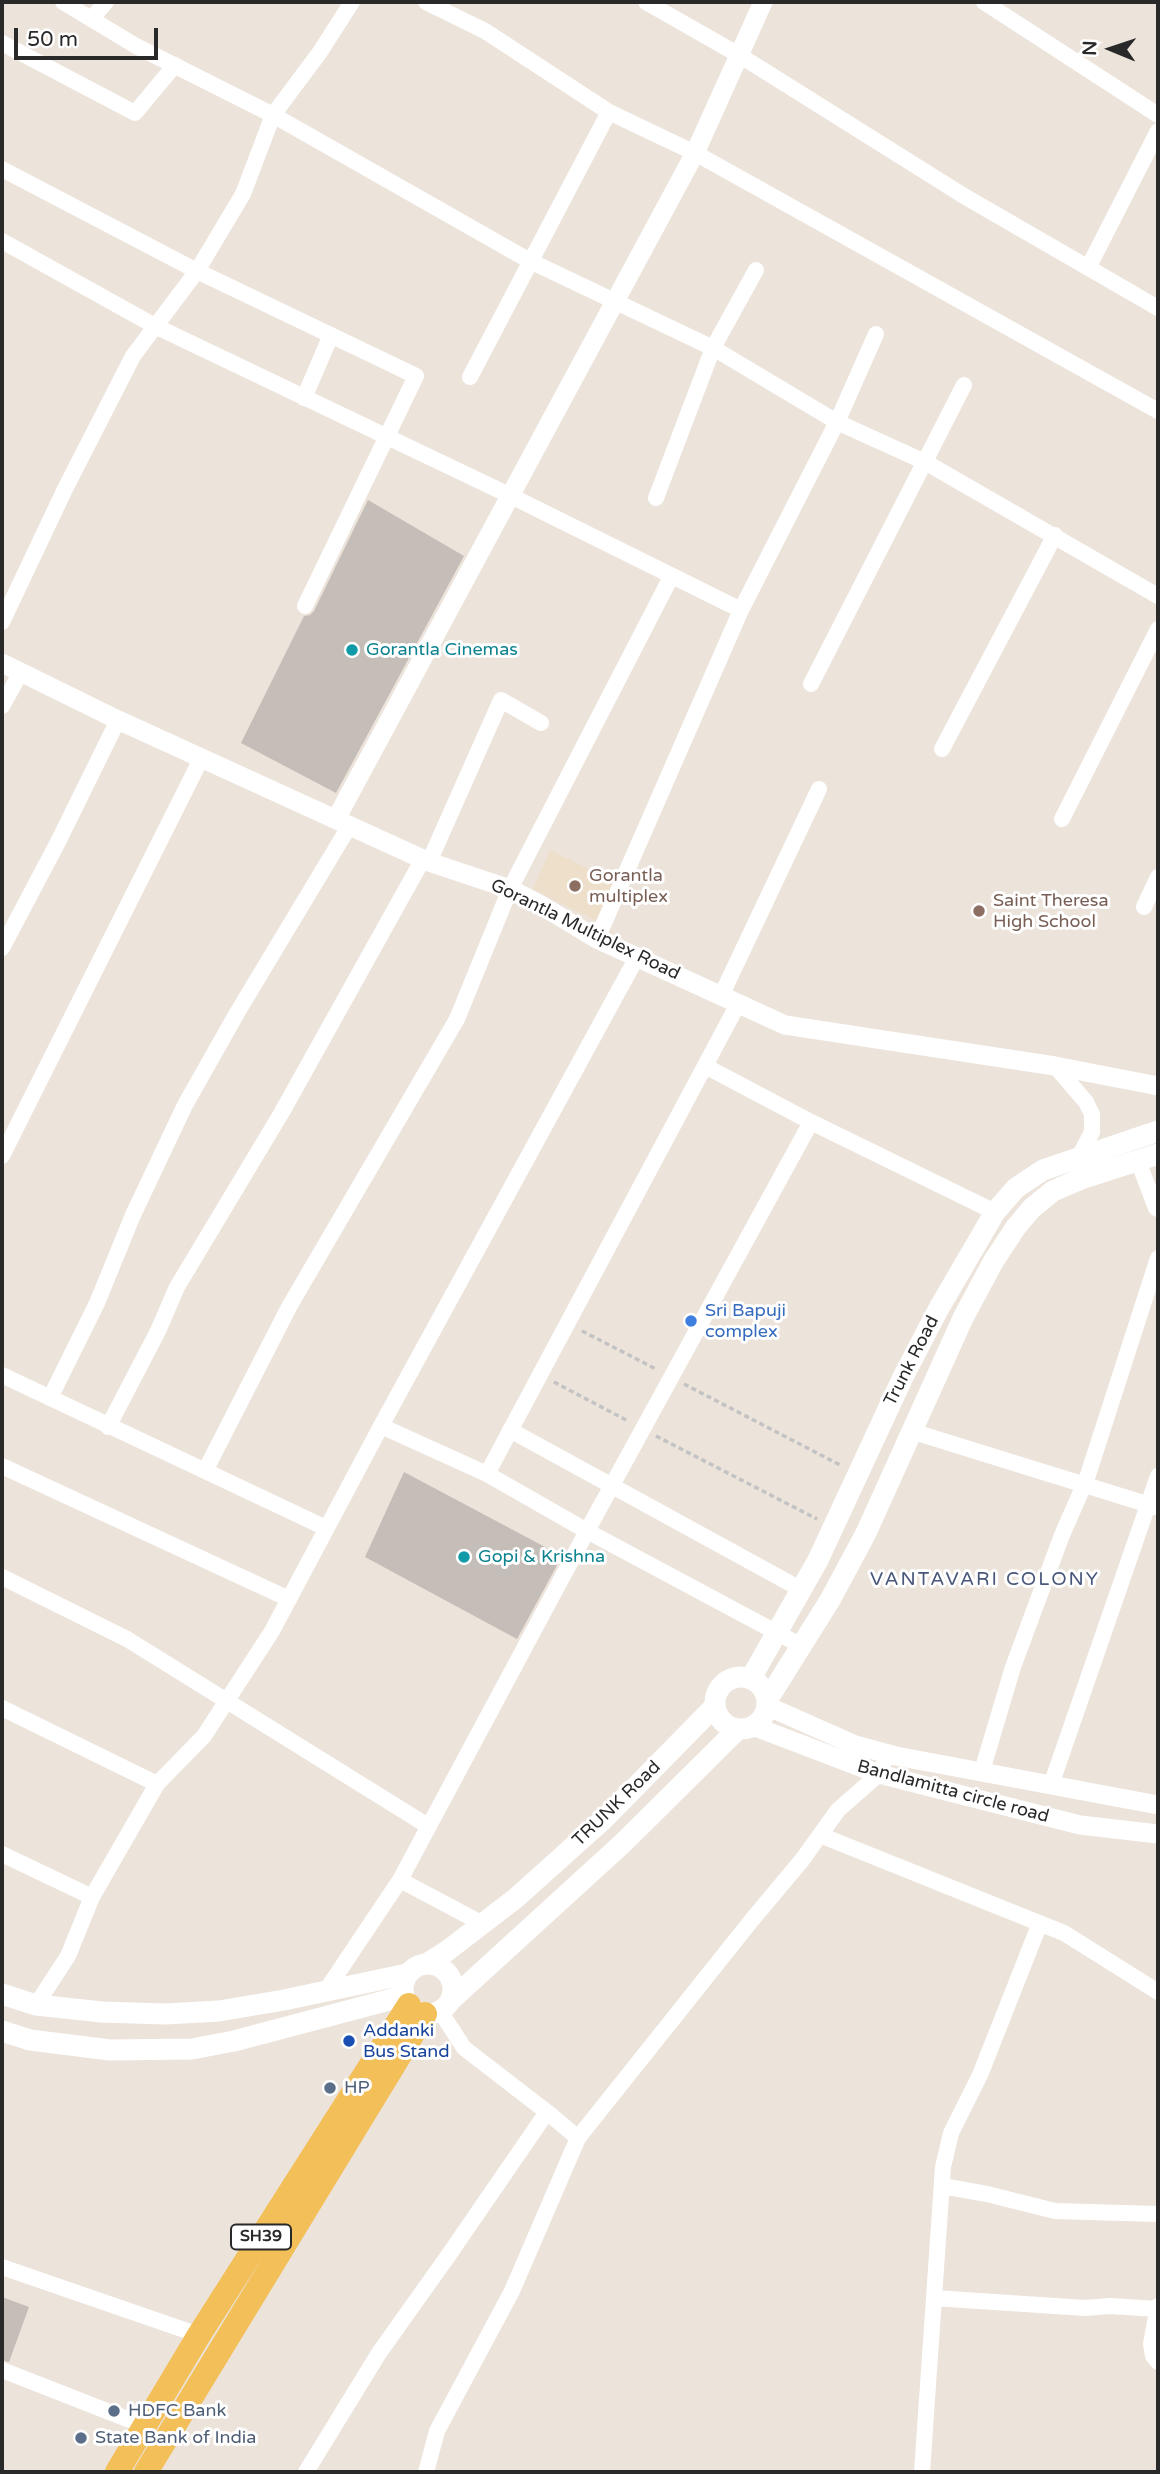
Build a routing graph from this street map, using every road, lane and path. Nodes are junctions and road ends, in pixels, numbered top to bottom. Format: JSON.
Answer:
{"nodes":[{"id":1,"x":63,"y":2,"type":"edge"},
{"id":2,"x":106,"y":2,"type":"edge"},
{"id":3,"x":352,"y":2,"type":"edge"},
{"id":4,"x":426,"y":2,"type":"edge"},
{"id":5,"x":646,"y":2,"type":"edge"},
{"id":6,"x":763,"y":2,"type":"edge"},
{"id":7,"x":984,"y":2,"type":"edge"},
{"id":8,"x":92,"y":18,"type":"junction"},
{"id":9,"x":2,"y":43,"type":"edge"},
{"id":10,"x":738,"y":55,"type":"junction"},
{"id":11,"x":175,"y":65,"type":"junction"},
{"id":12,"x":609,"y":112,"type":"junction"},
{"id":13,"x":273,"y":115,"type":"junction"},
{"id":14,"x":1158,"y":116,"type":"edge"},
{"id":15,"x":1158,"y":131,"type":"edge"},
{"id":16,"x":695,"y":153,"type":"junction"},
{"id":17,"x":2,"y":169,"type":"edge"},
{"id":18,"x":2,"y":241,"type":"edge"},
{"id":19,"x":530,"y":261,"type":"junction"},
{"id":20,"x":1088,"y":268,"type":"junction"},
{"id":21,"x":755,"y":270,"type":"dead end"},
{"id":22,"x":197,"y":271,"type":"junction"},
{"id":23,"x":615,"y":302,"type":"junction"},
{"id":24,"x":1158,"y":308,"type":"edge"},
{"id":25,"x":155,"y":326,"type":"junction"},
{"id":26,"x":876,"y":334,"type":"dead end"},
{"id":27,"x":331,"y":335,"type":"junction"},
{"id":28,"x":713,"y":348,"type":"junction"},
{"id":29,"x":470,"y":377,"type":"dead end"},
{"id":30,"x":964,"y":385,"type":"dead end"},
{"id":31,"x":304,"y":398,"type":"junction"},
{"id":32,"x":1158,"y":411,"type":"edge"},
{"id":33,"x":837,"y":422,"type":"junction"},
{"id":34,"x":388,"y":438,"type":"junction"},
{"id":35,"x":925,"y":462,"type":"junction"},
{"id":36,"x":509,"y":495,"type":"junction"},
{"id":37,"x":656,"y":498,"type":"dead end"},
{"id":38,"x":1055,"y":534,"type":"junction"},
{"id":39,"x":671,"y":577,"type":"junction"},
{"id":40,"x":1158,"y":596,"type":"edge"},
{"id":41,"x":305,"y":606,"type":"dead end"},
{"id":42,"x":741,"y":610,"type":"junction"},
{"id":43,"x":2,"y":622,"type":"edge"},
{"id":44,"x":1158,"y":629,"type":"edge"},
{"id":45,"x":2,"y":663,"type":"edge"},
{"id":46,"x":21,"y":672,"type":"junction"},
{"id":47,"x":811,"y":684,"type":"dead end"},
{"id":48,"x":2,"y":706,"type":"edge"},
{"id":49,"x":118,"y":720,"type":"junction"},
{"id":50,"x":541,"y":723,"type":"dead end"},
{"id":51,"x":942,"y":749,"type":"dead end"},
{"id":52,"x":202,"y":757,"type":"junction"},
{"id":53,"x":819,"y":789,"type":"dead end"},
{"id":54,"x":1062,"y":819,"type":"dead end"},
{"id":55,"x":343,"y":822,"type":"junction"},
{"id":56,"x":426,"y":860,"type":"junction"},
{"id":57,"x":1158,"y":877,"type":"edge"},
{"id":58,"x":509,"y":889,"type":"junction"},
{"id":59,"x":1144,"y":907,"type":"dead end"},
{"id":60,"x":597,"y":939,"type":"junction"},
{"id":61,"x":2,"y":947,"type":"edge"},
{"id":62,"x":637,"y":957,"type":"junction"},
{"id":63,"x":730,"y":1000,"type":"junction"},
{"id":64,"x":705,"y":1066,"type":"junction"},
{"id":65,"x":1055,"y":1066,"type":"junction"},
{"id":66,"x":1158,"y":1086,"type":"edge"},
{"id":67,"x":811,"y":1122,"type":"junction"},
{"id":68,"x":1158,"y":1131,"type":"edge"},
{"id":69,"x":2,"y":1156,"type":"edge"},
{"id":70,"x":1079,"y":1157,"type":"junction"},
{"id":71,"x":1148,"y":1158,"type":"edge"},
{"id":72,"x":1158,"y":1209,"type":"edge"},
{"id":73,"x":995,"y":1212,"type":"junction"},
{"id":74,"x":1158,"y":1258,"type":"edge"},
{"id":75,"x":567,"y":1323,"type":"junction"},
{"id":76,"x":540,"y":1375,"type":"junction"},
{"id":77,"x":666,"y":1375,"type":"dead end"},
{"id":78,"x":2,"y":1376,"type":"edge"},
{"id":79,"x":678,"y":1381,"type":"dead end"},
{"id":80,"x":50,"y":1398,"type":"junction"},
{"id":81,"x":380,"y":1426,"type":"junction"},
{"id":82,"x":108,"y":1427,"type":"junction"},
{"id":83,"x":643,"y":1429,"type":"junction"},
{"id":84,"x":510,"y":1430,"type":"junction"},
{"id":85,"x":911,"y":1431,"type":"junction"},
{"id":86,"x":2,"y":1466,"type":"edge"},
{"id":87,"x":205,"y":1471,"type":"junction"},
{"id":88,"x":851,"y":1471,"type":"dead end"},
{"id":89,"x":486,"y":1474,"type":"junction"},
{"id":90,"x":1158,"y":1476,"type":"edge"},
{"id":91,"x":611,"y":1486,"type":"junction"},
{"id":92,"x":1084,"y":1486,"type":"junction"},
{"id":93,"x":1153,"y":1507,"type":"edge"},
{"id":94,"x":825,"y":1523,"type":"dead end"},
{"id":95,"x":326,"y":1528,"type":"junction"},
{"id":96,"x":587,"y":1531,"type":"junction"},
{"id":97,"x":2,"y":1577,"type":"edge"},
{"id":98,"x":793,"y":1586,"type":"dead end"},
{"id":99,"x":289,"y":1599,"type":"junction"},
{"id":100,"x":777,"y":1632,"type":"junction"},
{"id":101,"x":800,"y":1646,"type":"junction"},
{"id":102,"x":751,"y":1678,"type":"junction"},
{"id":103,"x":227,"y":1701,"type":"junction"},
{"id":104,"x":767,"y":1703,"type":"junction"},
{"id":105,"x":715,"y":1706,"type":"junction"},
{"id":106,"x":2,"y":1708,"type":"edge"},
{"id":107,"x":745,"y":1728,"type":"junction"},
{"id":108,"x":887,"y":1754,"type":"junction"},
{"id":109,"x":982,"y":1771,"type":"junction"},
{"id":110,"x":879,"y":1774,"type":"junction"},
{"id":111,"x":157,"y":1784,"type":"junction"},
{"id":112,"x":1051,"y":1785,"type":"junction"},
{"id":113,"x":1158,"y":1805,"type":"edge"},
{"id":114,"x":428,"y":1826,"type":"junction"},
{"id":115,"x":1158,"y":1834,"type":"edge"},
{"id":116,"x":820,"y":1835,"type":"junction"},
{"id":117,"x":2,"y":1854,"type":"edge"},
{"id":118,"x":400,"y":1880,"type":"junction"},
{"id":119,"x":92,"y":1897,"type":"junction"},
{"id":120,"x":1040,"y":1923,"type":"junction"},
{"id":121,"x":483,"y":1924,"type":"junction"},
{"id":122,"x":428,"y":1963,"type":"junction"},
{"id":123,"x":407,"y":1973,"type":"junction"},
{"id":124,"x":327,"y":1989,"type":"junction"},
{"id":125,"x":1158,"y":1992,"type":"edge"},
{"id":126,"x":2,"y":1994,"type":"edge"},
{"id":127,"x":36,"y":2005,"type":"junction"},
{"id":128,"x":426,"y":2005,"type":"junction"},
{"id":129,"x":2,"y":2031,"type":"edge"},
{"id":130,"x":547,"y":2112,"type":"junction"},
{"id":131,"x":578,"y":2138,"type":"junction"},
{"id":132,"x":942,"y":2186,"type":"junction"},
{"id":133,"x":1158,"y":2214,"type":"edge"},
{"id":134,"x":2,"y":2267,"type":"edge"},
{"id":135,"x":934,"y":2298,"type":"junction"},
{"id":136,"x":1158,"y":2308,"type":"edge"},
{"id":137,"x":199,"y":2335,"type":"junction"},
{"id":138,"x":1158,"y":2362,"type":"edge"},
{"id":139,"x":2,"y":2370,"type":"edge"},
{"id":140,"x":145,"y":2426,"type":"junction"},
{"id":141,"x":117,"y":2472,"type":"edge"},
{"id":142,"x":146,"y":2472,"type":"edge"},
{"id":143,"x":306,"y":2472,"type":"edge"},
{"id":144,"x":426,"y":2472,"type":"edge"},
{"id":145,"x":922,"y":2472,"type":"edge"}],
"edges":[{"from":1,"to":8,"type":"street"},
{"from":2,"to":8,"type":"street"},
{"from":3,"to":13,"type":"street"},
{"from":4,"to":12,"type":"street"},
{"from":5,"to":10,"type":"street"},
{"from":6,"to":10,"type":"street"},
{"from":7,"to":14,"type":"street"},
{"from":8,"to":11,"type":"street"},
{"from":9,"to":11,"type":"street"},
{"from":10,"to":16,"type":"street"},
{"from":10,"to":20,"type":"street"},
{"from":11,"to":13,"type":"street"},
{"from":12,"to":16,"type":"street"},
{"from":12,"to":19,"type":"street"},
{"from":13,"to":19,"type":"street"},
{"from":13,"to":22,"type":"street"},
{"from":15,"to":20,"type":"street"},
{"from":16,"to":23,"type":"street"},
{"from":16,"to":32,"type":"street"},
{"from":17,"to":22,"type":"street"},
{"from":18,"to":25,"type":"street"},
{"from":19,"to":23,"type":"street"},
{"from":19,"to":29,"type":"street"},
{"from":20,"to":24,"type":"street"},
{"from":21,"to":28,"type":"street"},
{"from":22,"to":25,"type":"street"},
{"from":22,"to":27,"type":"street"},
{"from":23,"to":28,"type":"street"},
{"from":23,"to":36,"type":"street"},
{"from":25,"to":31,"type":"street"},
{"from":25,"to":43,"type":"street"},
{"from":26,"to":33,"type":"street"},
{"from":27,"to":31,"type":"street"},
{"from":27,"to":34,"type":"street"},
{"from":28,"to":33,"type":"street"},
{"from":28,"to":37,"type":"street"},
{"from":30,"to":35,"type":"street"},
{"from":31,"to":34,"type":"street"},
{"from":33,"to":35,"type":"street"},
{"from":33,"to":42,"type":"street"},
{"from":34,"to":36,"type":"street"},
{"from":34,"to":41,"type":"street"},
{"from":35,"to":38,"type":"street"},
{"from":35,"to":47,"type":"street"},
{"from":36,"to":39,"type":"street"},
{"from":36,"to":55,"type":"street"},
{"from":38,"to":40,"type":"street"},
{"from":38,"to":51,"type":"street"},
{"from":39,"to":42,"type":"street"},
{"from":39,"to":58,"type":"street"},
{"from":42,"to":60,"type":"street"},
{"from":44,"to":54,"type":"street"},
{"from":45,"to":46,"type":"street","name":"Gorantla Multiplex Road"},
{"from":46,"to":48,"type":"street"},
{"from":46,"to":49,"type":"street","name":"Gorantla Multiplex Road"},
{"from":49,"to":52,"type":"street","name":"Gorantla Multiplex Road"},
{"from":49,"to":61,"type":"street"},
{"from":50,"to":56,"type":"street"},
{"from":52,"to":55,"type":"street","name":"Gorantla Multiplex Road"},
{"from":52,"to":69,"type":"street"},
{"from":53,"to":63,"type":"street"},
{"from":55,"to":56,"type":"street","name":"Gorantla Multiplex Road"},
{"from":55,"to":80,"type":"street"},
{"from":56,"to":58,"type":"street","name":"Gorantla Multiplex Road"},
{"from":56,"to":82,"type":"street"},
{"from":57,"to":59,"type":"street"},
{"from":58,"to":60,"type":"street","name":"Gorantla Multiplex Road"},
{"from":58,"to":87,"type":"street"},
{"from":60,"to":62,"type":"street","name":"Gorantla Multiplex Road"},
{"from":62,"to":63,"type":"street","name":"Gorantla Multiplex Road"},
{"from":62,"to":81,"type":"street"},
{"from":63,"to":64,"type":"street"},
{"from":63,"to":65,"type":"street","name":"Gorantla Multiplex Road"},
{"from":64,"to":67,"type":"street"},
{"from":64,"to":75,"type":"street"},
{"from":65,"to":66,"type":"street","name":"Gorantla Multiplex Road"},
{"from":65,"to":70,"type":"street"},
{"from":67,"to":73,"type":"street"},
{"from":67,"to":83,"type":"street"},
{"from":68,"to":70,"type":"main road","name":"Trunk Road"},
{"from":70,"to":73,"type":"main road","name":"Trunk Road"},
{"from":71,"to":72,"type":"street"},
{"from":71,"to":85,"type":"main road","name":"Trunk Road"},
{"from":73,"to":100,"type":"main road","name":"Trunk Road"},
{"from":74,"to":92,"type":"street"},
{"from":75,"to":76,"type":"street"},
{"from":75,"to":77,"type":"path"},
{"from":76,"to":83,"type":"path"},
{"from":76,"to":84,"type":"street"},
{"from":78,"to":80,"type":"street"},
{"from":79,"to":88,"type":"path"},
{"from":80,"to":82,"type":"street"},
{"from":81,"to":89,"type":"street"},
{"from":81,"to":95,"type":"street"},
{"from":82,"to":87,"type":"street"},
{"from":83,"to":91,"type":"street"},
{"from":83,"to":94,"type":"path"},
{"from":84,"to":89,"type":"street"},
{"from":84,"to":91,"type":"street"},
{"from":85,"to":92,"type":"street"},
{"from":85,"to":101,"type":"main road","name":"Trunk Road"},
{"from":86,"to":99,"type":"street"},
{"from":87,"to":95,"type":"street"},
{"from":89,"to":96,"type":"street"},
{"from":90,"to":93,"type":"street"},
{"from":91,"to":96,"type":"street"},
{"from":91,"to":98,"type":"street"},
{"from":92,"to":93,"type":"street"},
{"from":92,"to":109,"type":"street"},
{"from":93,"to":112,"type":"street"},
{"from":95,"to":99,"type":"street"},
{"from":96,"to":100,"type":"street"},
{"from":96,"to":114,"type":"street"},
{"from":97,"to":103,"type":"street"},
{"from":99,"to":103,"type":"street"},
{"from":100,"to":101,"type":"street"},
{"from":100,"to":102,"type":"main road","name":"Trunk Road"},
{"from":101,"to":104,"type":"main road","name":"Trunk Road"},
{"from":102,"to":104,"type":"main road"},
{"from":102,"to":105,"type":"main road"},
{"from":103,"to":111,"type":"street"},
{"from":103,"to":114,"type":"street"},
{"from":104,"to":107,"type":"main road"},
{"from":104,"to":108,"type":"street"},
{"from":105,"to":107,"type":"main road"},
{"from":105,"to":121,"type":"main road","name":"TRUNK Road"},
{"from":106,"to":111,"type":"street"},
{"from":107,"to":110,"type":"street","name":"Bandlamitta circle road"},
{"from":107,"to":128,"type":"main road"},
{"from":108,"to":109,"type":"street"},
{"from":108,"to":110,"type":"street"},
{"from":109,"to":112,"type":"street"},
{"from":110,"to":115,"type":"street","name":"Bandlamitta circle road"},
{"from":110,"to":116,"type":"street"},
{"from":111,"to":119,"type":"street"},
{"from":112,"to":113,"type":"street"},
{"from":114,"to":118,"type":"street"},
{"from":116,"to":120,"type":"street"},
{"from":116,"to":131,"type":"street"},
{"from":117,"to":119,"type":"street"},
{"from":118,"to":121,"type":"street"},
{"from":118,"to":124,"type":"street"},
{"from":119,"to":127,"type":"street"},
{"from":120,"to":125,"type":"street"},
{"from":120,"to":132,"type":"street"},
{"from":121,"to":122,"type":"main road","name":"TRUNK Road"},
{"from":122,"to":123,"type":"main road","name":"TRUNK Road"},
{"from":122,"to":128,"type":"main road"},
{"from":123,"to":124,"type":"main road","name":"TRUNK Road"},
{"from":123,"to":128,"type":"main road"},
{"from":124,"to":127,"type":"main road","name":"TRUNK Road"},
{"from":126,"to":127,"type":"main road","name":"TRUNK Road"},
{"from":128,"to":129,"type":"main road"},
{"from":128,"to":130,"type":"street"},
{"from":128,"to":137,"type":"main road","number":"SH39"},
{"from":128,"to":142,"type":"main road","number":"SH39"},
{"from":130,"to":131,"type":"street"},
{"from":130,"to":143,"type":"street"},
{"from":131,"to":144,"type":"street"},
{"from":132,"to":133,"type":"street"},
{"from":132,"to":135,"type":"street"},
{"from":134,"to":137,"type":"street"},
{"from":135,"to":136,"type":"street"},
{"from":135,"to":145,"type":"street"},
{"from":136,"to":138,"type":"street"},
{"from":137,"to":140,"type":"main road","number":"SH39"},
{"from":139,"to":140,"type":"street"},
{"from":140,"to":141,"type":"main road","number":"SH39"}]}
